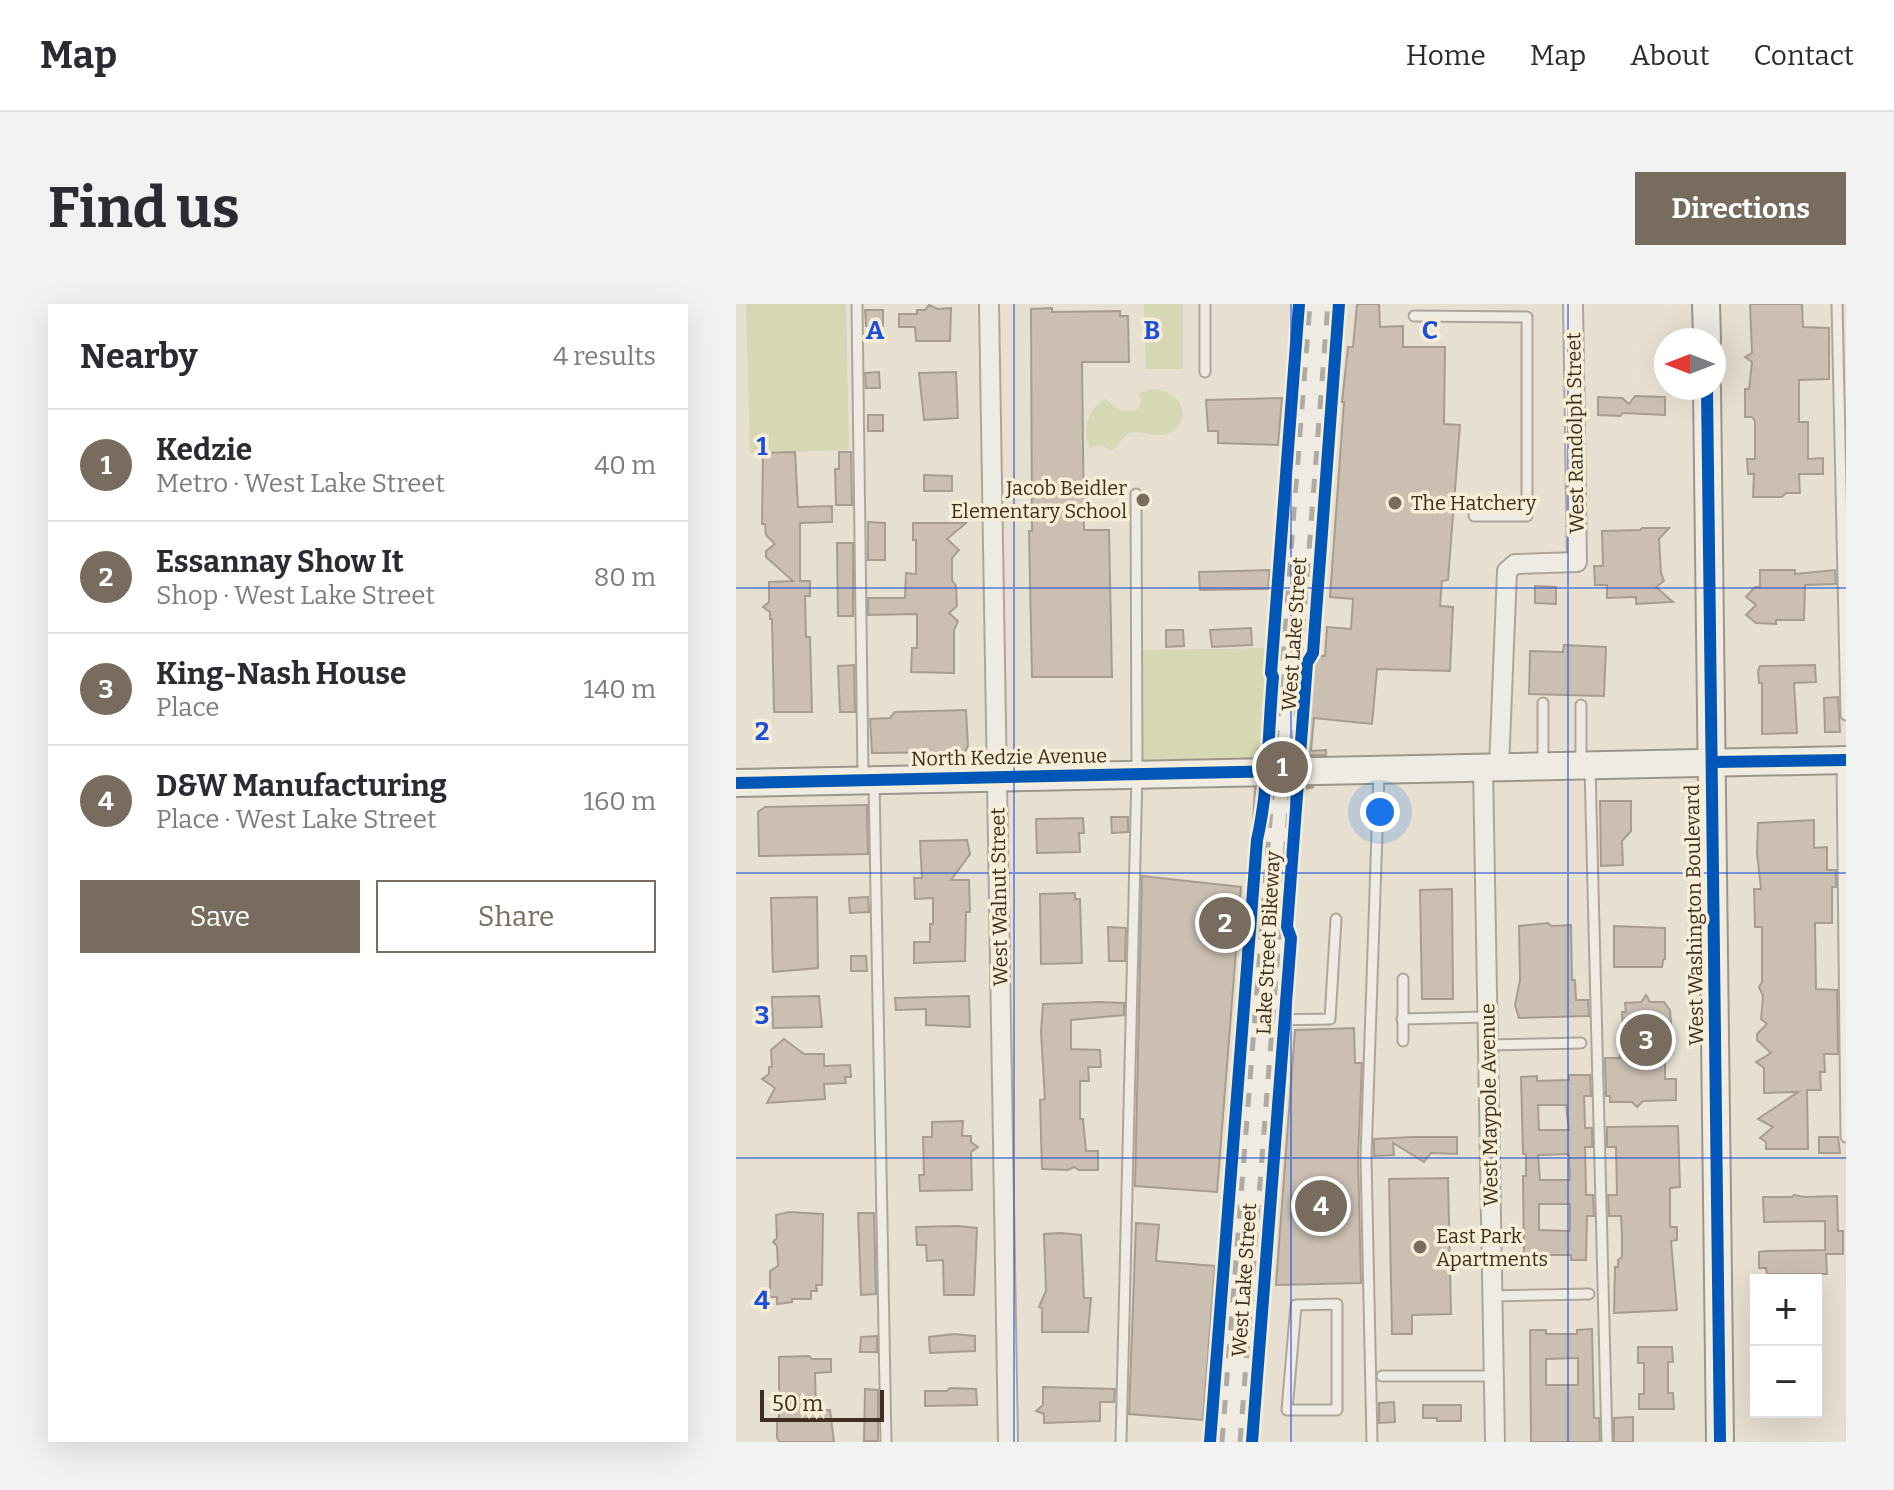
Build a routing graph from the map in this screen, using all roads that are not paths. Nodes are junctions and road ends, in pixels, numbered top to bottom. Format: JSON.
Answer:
{"nodes":[{"id":1,"x":857,"y":304,"type":"edge"},
{"id":2,"x":989,"y":304,"type":"edge"},
{"id":3,"x":1205,"y":304,"type":"edge"},
{"id":4,"x":1319,"y":304,"type":"edge"},
{"id":5,"x":1573,"y":304,"type":"edge"},
{"id":6,"x":1706,"y":304,"type":"edge"},
{"id":7,"x":1837,"y":304,"type":"edge"},
{"id":8,"x":1414,"y":316,"type":"dead end"},
{"id":9,"x":1707,"y":328,"type":"edge"},
{"id":10,"x":1205,"y":372,"type":"dead end"},
{"id":11,"x":1707,"y":400,"type":"edge"},
{"id":12,"x":1136,"y":494,"type":"dead end"},
{"id":13,"x":1474,"y":516,"type":"dead end"},
{"id":14,"x":1577,"y":562,"type":"joint"},
{"id":15,"x":1543,"y":703,"type":"dead end"},
{"id":16,"x":1581,"y":705,"type":"dead end"},
{"id":17,"x":1846,"y":715,"type":"edge"},
{"id":18,"x":1844,"y":760,"type":"edge"},
{"id":19,"x":1713,"y":762,"type":"junction"},
{"id":20,"x":1586,"y":765,"type":"junction"},
{"id":21,"x":1543,"y":766,"type":"junction"},
{"id":22,"x":1491,"y":767,"type":"junction"},
{"id":23,"x":1380,"y":770,"type":"junction"},
{"id":24,"x":1283,"y":771,"type":"junction"},
{"id":25,"x":1137,"y":774,"type":"junction"},
{"id":26,"x":997,"y":778,"type":"junction"},
{"id":27,"x":868,"y":780,"type":"junction"},
{"id":28,"x":736,"y":783,"type":"edge"},
{"id":29,"x":1336,"y":919,"type":"dead end"},
{"id":30,"x":1403,"y":979,"type":"dead end"},
{"id":31,"x":1488,"y":1017,"type":"junction"},
{"id":32,"x":1402,"y":1019,"type":"junction"},
{"id":33,"x":1264,"y":1020,"type":"junction"},
{"id":34,"x":1403,"y":1041,"type":"dead end"},
{"id":35,"x":1581,"y":1043,"type":"dead end"},
{"id":36,"x":1488,"y":1045,"type":"junction"},
{"id":37,"x":1846,"y":1137,"type":"edge"},
{"id":38,"x":1589,"y":1294,"type":"dead end"},
{"id":39,"x":1492,"y":1296,"type":"junction"},
{"id":40,"x":1382,"y":1376,"type":"dead end"},
{"id":41,"x":1494,"y":1376,"type":"junction"},
{"id":42,"x":1287,"y":1410,"type":"joint"},
{"id":43,"x":886,"y":1442,"type":"edge"},
{"id":44,"x":1008,"y":1442,"type":"edge"},
{"id":45,"x":1121,"y":1442,"type":"edge"},
{"id":46,"x":1231,"y":1442,"type":"edge"},
{"id":47,"x":1372,"y":1442,"type":"edge"},
{"id":48,"x":1495,"y":1442,"type":"edge"},
{"id":49,"x":1607,"y":1442,"type":"edge"},
{"id":50,"x":1720,"y":1442,"type":"edge"}],
"edges":[{"from":1,"to":27,"type":"lane"},
{"from":2,"to":26,"type":"street","name":"West Walnut Street"},
{"from":3,"to":10,"type":"lane"},
{"from":4,"to":24,"type":"main road","name":"West Lake Street"},
{"from":5,"to":14,"type":"street","name":"West Randolph Street"},
{"from":6,"to":9,"type":"main road"},
{"from":7,"to":17,"type":"lane"},
{"from":8,"to":13,"type":"lane"},
{"from":11,"to":19,"type":"main road","name":"West Washington Boulevard"},
{"from":12,"to":25,"type":"lane"},
{"from":14,"to":22,"type":"street","name":"West Maypole Avenue"},
{"from":15,"to":21,"type":"lane"},
{"from":16,"to":20,"type":"lane"},
{"from":18,"to":19,"type":"main road","name":"North Kedzie Avenue"},
{"from":18,"to":37,"type":"lane"},
{"from":19,"to":20,"type":"main road","name":"North Kedzie Avenue"},
{"from":19,"to":50,"type":"main road","name":"West Washington Boulevard"},
{"from":20,"to":21,"type":"main road","name":"North Kedzie Avenue"},
{"from":20,"to":49,"type":"lane"},
{"from":21,"to":22,"type":"main road","name":"North Kedzie Avenue"},
{"from":22,"to":23,"type":"main road","name":"North Kedzie Avenue"},
{"from":22,"to":31,"type":"street","name":"West Maypole Avenue"},
{"from":23,"to":24,"type":"main road","name":"North Kedzie Avenue"},
{"from":23,"to":47,"type":"lane"},
{"from":24,"to":25,"type":"main road","name":"North Kedzie Avenue"},
{"from":24,"to":33,"type":"main road","name":"West Lake Street"},
{"from":25,"to":26,"type":"main road","name":"North Kedzie Avenue"},
{"from":25,"to":45,"type":"lane"},
{"from":26,"to":27,"type":"main road","name":"North Kedzie Avenue"},
{"from":26,"to":44,"type":"street","name":"West Walnut Street"},
{"from":27,"to":28,"type":"main road","name":"North Kedzie Avenue"},
{"from":27,"to":43,"type":"lane"},
{"from":29,"to":33,"type":"lane"},
{"from":30,"to":32,"type":"lane"},
{"from":31,"to":32,"type":"lane"},
{"from":31,"to":36,"type":"street","name":"West Maypole Avenue"},
{"from":32,"to":34,"type":"lane"},
{"from":33,"to":46,"type":"main road","name":"West Lake Street"},
{"from":35,"to":36,"type":"lane"},
{"from":36,"to":39,"type":"street","name":"West Maypole Avenue"},
{"from":38,"to":39,"type":"lane"},
{"from":39,"to":41,"type":"street","name":"West Maypole Avenue"},
{"from":40,"to":41,"type":"lane"},
{"from":41,"to":48,"type":"street","name":"West Maypole Avenue"},
{"from":42,"to":42,"type":"lane"}]}
